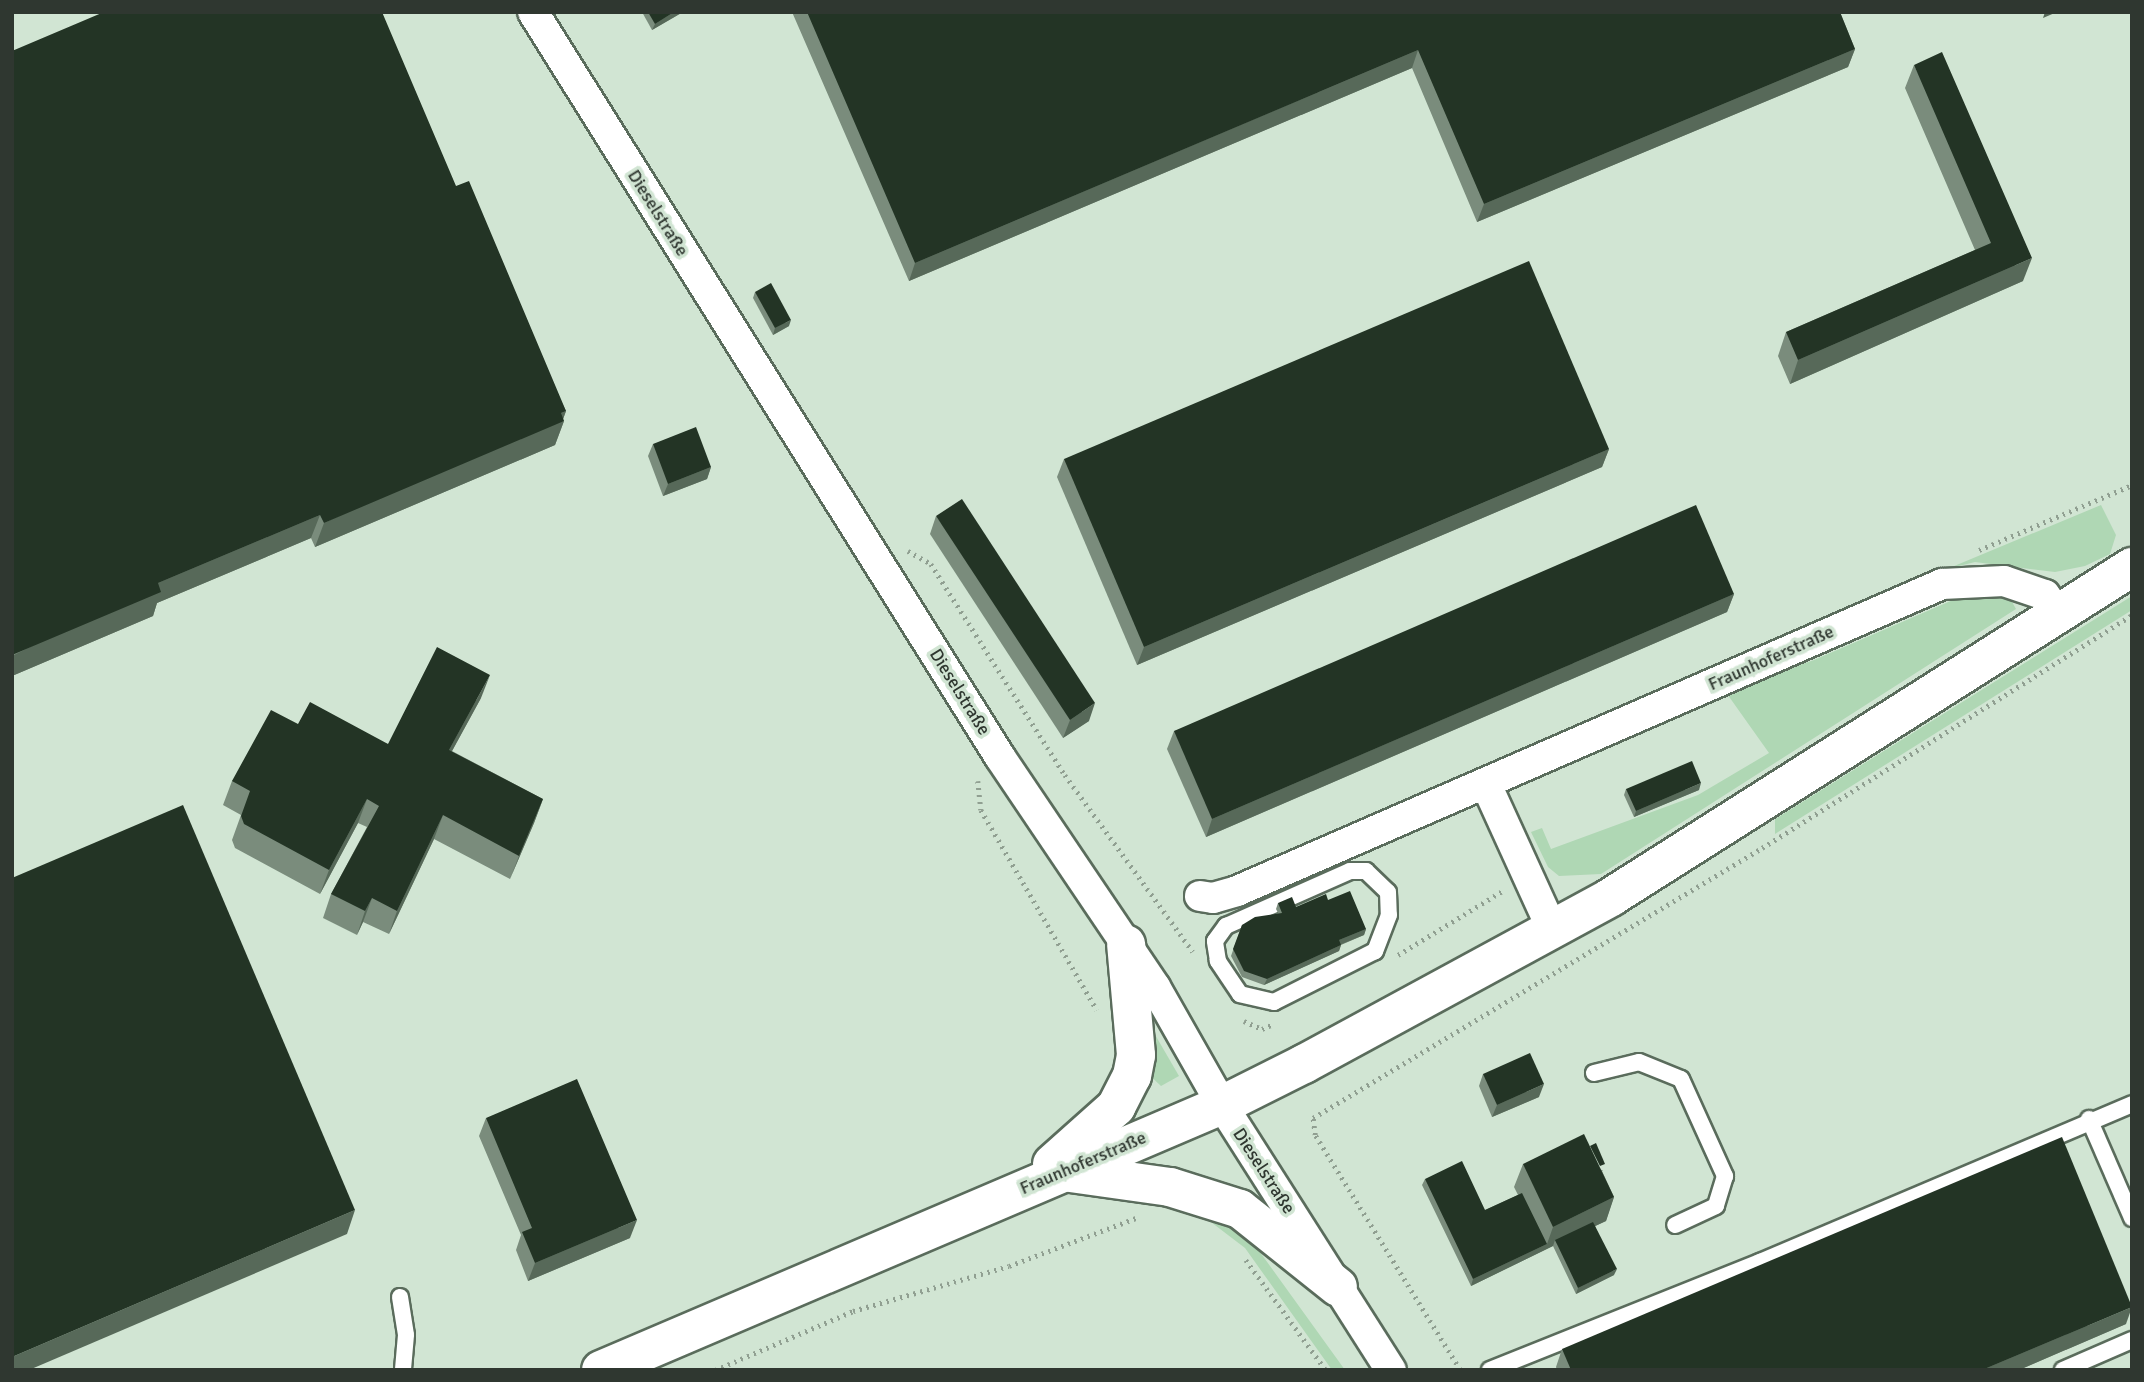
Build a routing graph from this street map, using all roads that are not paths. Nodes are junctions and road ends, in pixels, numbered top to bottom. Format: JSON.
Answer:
{"nodes":[{"id":1,"x":533,"y":12,"type":"edge"},
{"id":2,"x":2132,"y":567,"type":"edge"},
{"id":3,"x":2056,"y":611,"type":"junction"},
{"id":4,"x":1486,"y":784,"type":"junction"},
{"id":5,"x":1388,"y":892,"type":"joint"},
{"id":6,"x":1200,"y":896,"type":"dead end"},
{"id":7,"x":1553,"y":931,"type":"junction"},
{"id":8,"x":1126,"y":944,"type":"junction"},
{"id":9,"x":1594,"y":1073,"type":"dead end"},
{"id":10,"x":2132,"y":1104,"type":"edge"},
{"id":11,"x":1222,"y":1105,"type":"junction"},
{"id":12,"x":2089,"y":1119,"type":"junction"},
{"id":13,"x":1063,"y":1172,"type":"junction"},
{"id":14,"x":1013,"y":1192,"type":"junction"},
{"id":15,"x":2132,"y":1218,"type":"edge"},
{"id":16,"x":1675,"y":1225,"type":"dead end"},
{"id":17,"x":1338,"y":1287,"type":"junction"},
{"id":18,"x":400,"y":1297,"type":"dead end"},
{"id":19,"x":2132,"y":1339,"type":"edge"},
{"id":20,"x":403,"y":1370,"type":"edge"},
{"id":21,"x":601,"y":1370,"type":"edge"},
{"id":22,"x":1391,"y":1370,"type":"edge"},
{"id":23,"x":1490,"y":1370,"type":"edge"},
{"id":24,"x":2063,"y":1370,"type":"edge"}],
"edges":[{"from":1,"to":8,"type":"street","name":"Dieselstraße"},
{"from":2,"to":3,"type":"main road","name":"Fraunhoferstraße"},
{"from":3,"to":4,"type":"street","name":"Fraunhoferstraße"},
{"from":3,"to":7,"type":"main road","name":"Fraunhoferstraße"},
{"from":4,"to":6,"type":"street","name":"Fraunhoferstraße"},
{"from":4,"to":7,"type":"street"},
{"from":5,"to":5,"type":"lane"},
{"from":7,"to":11,"type":"main road","name":"Fraunhoferstraße"},
{"from":8,"to":11,"type":"street","name":"Dieselstraße"},
{"from":8,"to":14,"type":"main road"},
{"from":9,"to":16,"type":"lane"},
{"from":10,"to":12,"type":"lane"},
{"from":11,"to":13,"type":"main road","name":"Fraunhoferstraße"},
{"from":11,"to":17,"type":"street","name":"Dieselstraße"},
{"from":12,"to":15,"type":"lane"},
{"from":12,"to":23,"type":"lane"},
{"from":13,"to":14,"type":"main road","name":"Fraunhoferstraße"},
{"from":13,"to":17,"type":"main road"},
{"from":14,"to":21,"type":"main road","name":"Fraunhoferstraße"},
{"from":17,"to":22,"type":"street","name":"Dieselstraße"},
{"from":18,"to":20,"type":"lane"},
{"from":19,"to":24,"type":"lane"}]}
